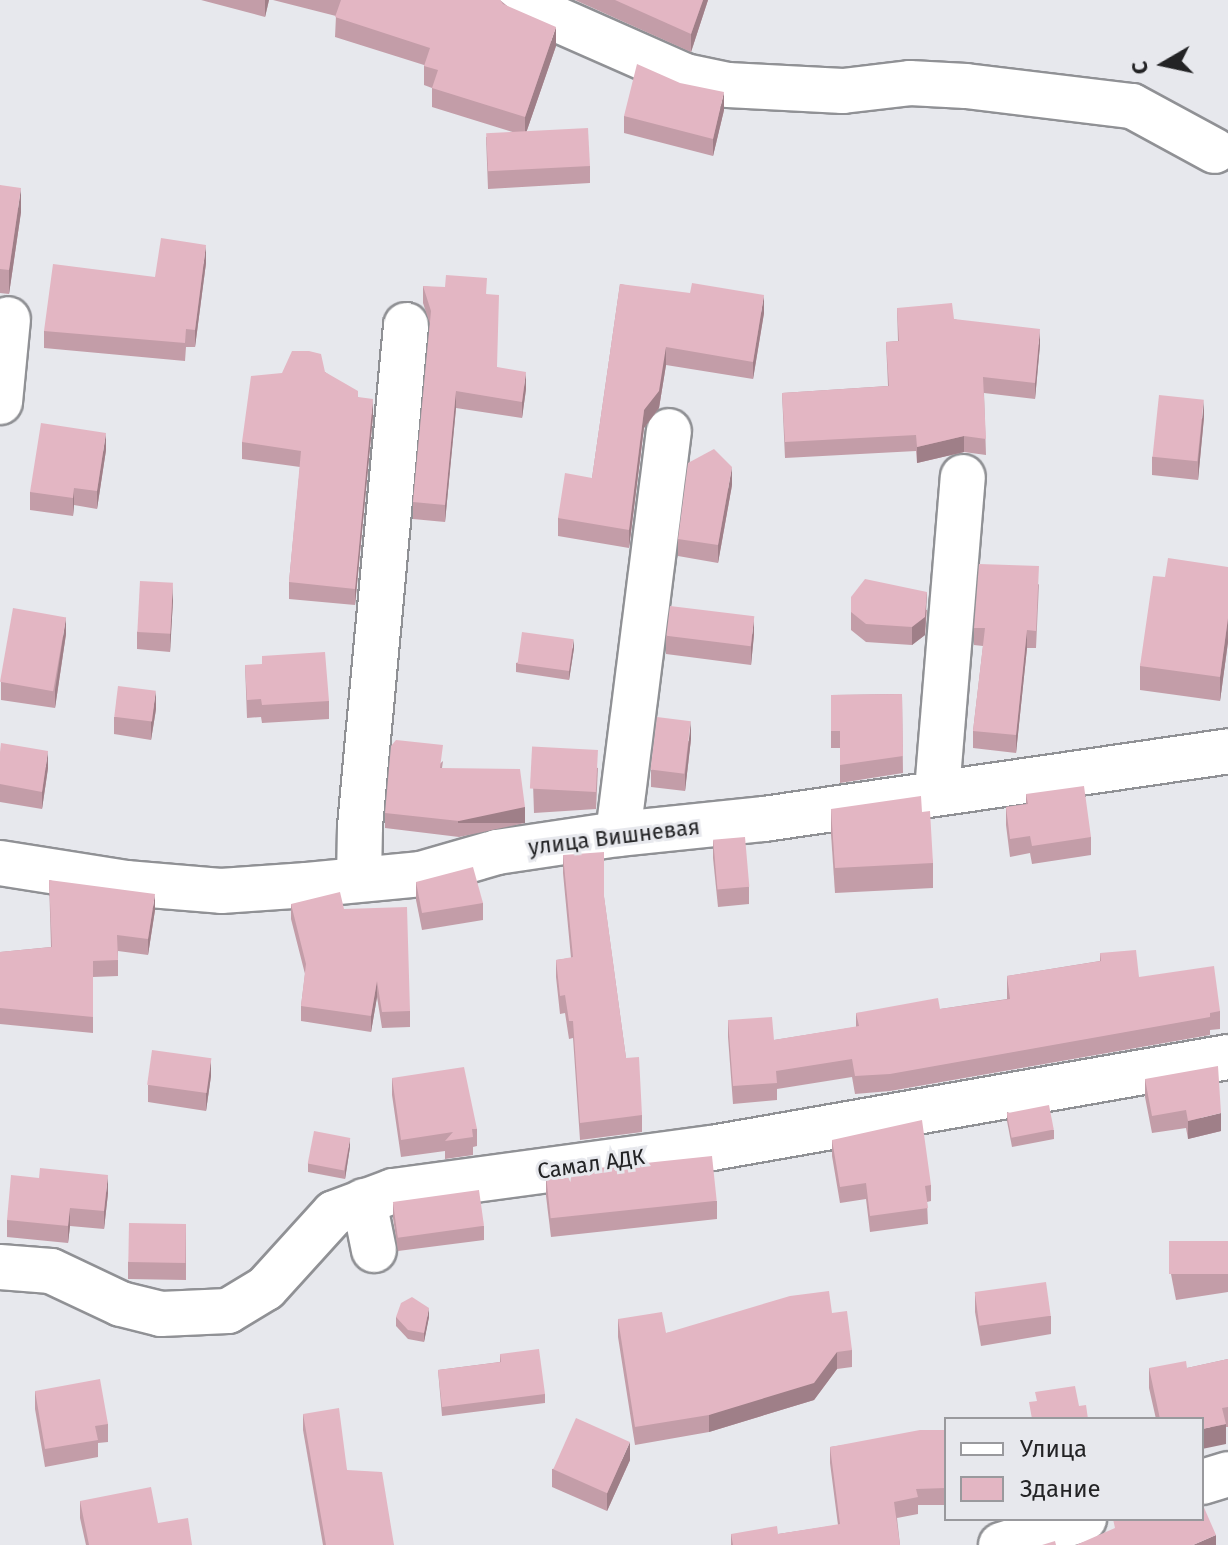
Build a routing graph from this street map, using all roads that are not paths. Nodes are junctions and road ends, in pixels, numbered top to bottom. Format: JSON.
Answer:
{"nodes":[{"id":1,"x":513,"y":0,"type":"edge"},
{"id":2,"x":1215,"y":151,"type":"dead end"},
{"id":3,"x":8,"y":319,"type":"dead end"},
{"id":4,"x":406,"y":325,"type":"dead end"},
{"id":5,"x":0,"y":402,"type":"edge"},
{"id":6,"x":669,"y":431,"type":"dead end"},
{"id":7,"x":963,"y":477,"type":"dead end"},
{"id":8,"x":1228,"y":751,"type":"edge"},
{"id":9,"x":937,"y":791,"type":"junction"},
{"id":10,"x":618,"y":834,"type":"junction"},
{"id":11,"x":0,"y":863,"type":"edge"},
{"id":12,"x":359,"y":879,"type":"junction"},
{"id":13,"x":1228,"y":1057,"type":"edge"},
{"id":14,"x":364,"y":1201,"type":"junction"},
{"id":15,"x":374,"y":1250,"type":"dead end"},
{"id":16,"x":0,"y":1267,"type":"edge"},
{"id":17,"x":1228,"y":1474,"type":"edge"},
{"id":18,"x":1204,"y":1481,"type":"edge"},
{"id":19,"x":1078,"y":1521,"type":"edge"},
{"id":20,"x":1001,"y":1545,"type":"edge"}],
"edges":[{"from":1,"to":2,"type":"street"},
{"from":3,"to":5,"type":"street"},
{"from":4,"to":12,"type":"street"},
{"from":6,"to":10,"type":"street"},
{"from":7,"to":9,"type":"street"},
{"from":8,"to":9,"type":"street","name":"улица Вишневая"},
{"from":9,"to":10,"type":"street","name":"улица Вишневая"},
{"from":10,"to":12,"type":"street","name":"улица Вишневая"},
{"from":11,"to":12,"type":"street","name":"улица Вишневая"},
{"from":13,"to":14,"type":"street","name":"Самал АДК"},
{"from":14,"to":15,"type":"street"},
{"from":14,"to":16,"type":"street","name":"Самал АДК"},
{"from":17,"to":18,"type":"street"},
{"from":19,"to":20,"type":"street"}]}
